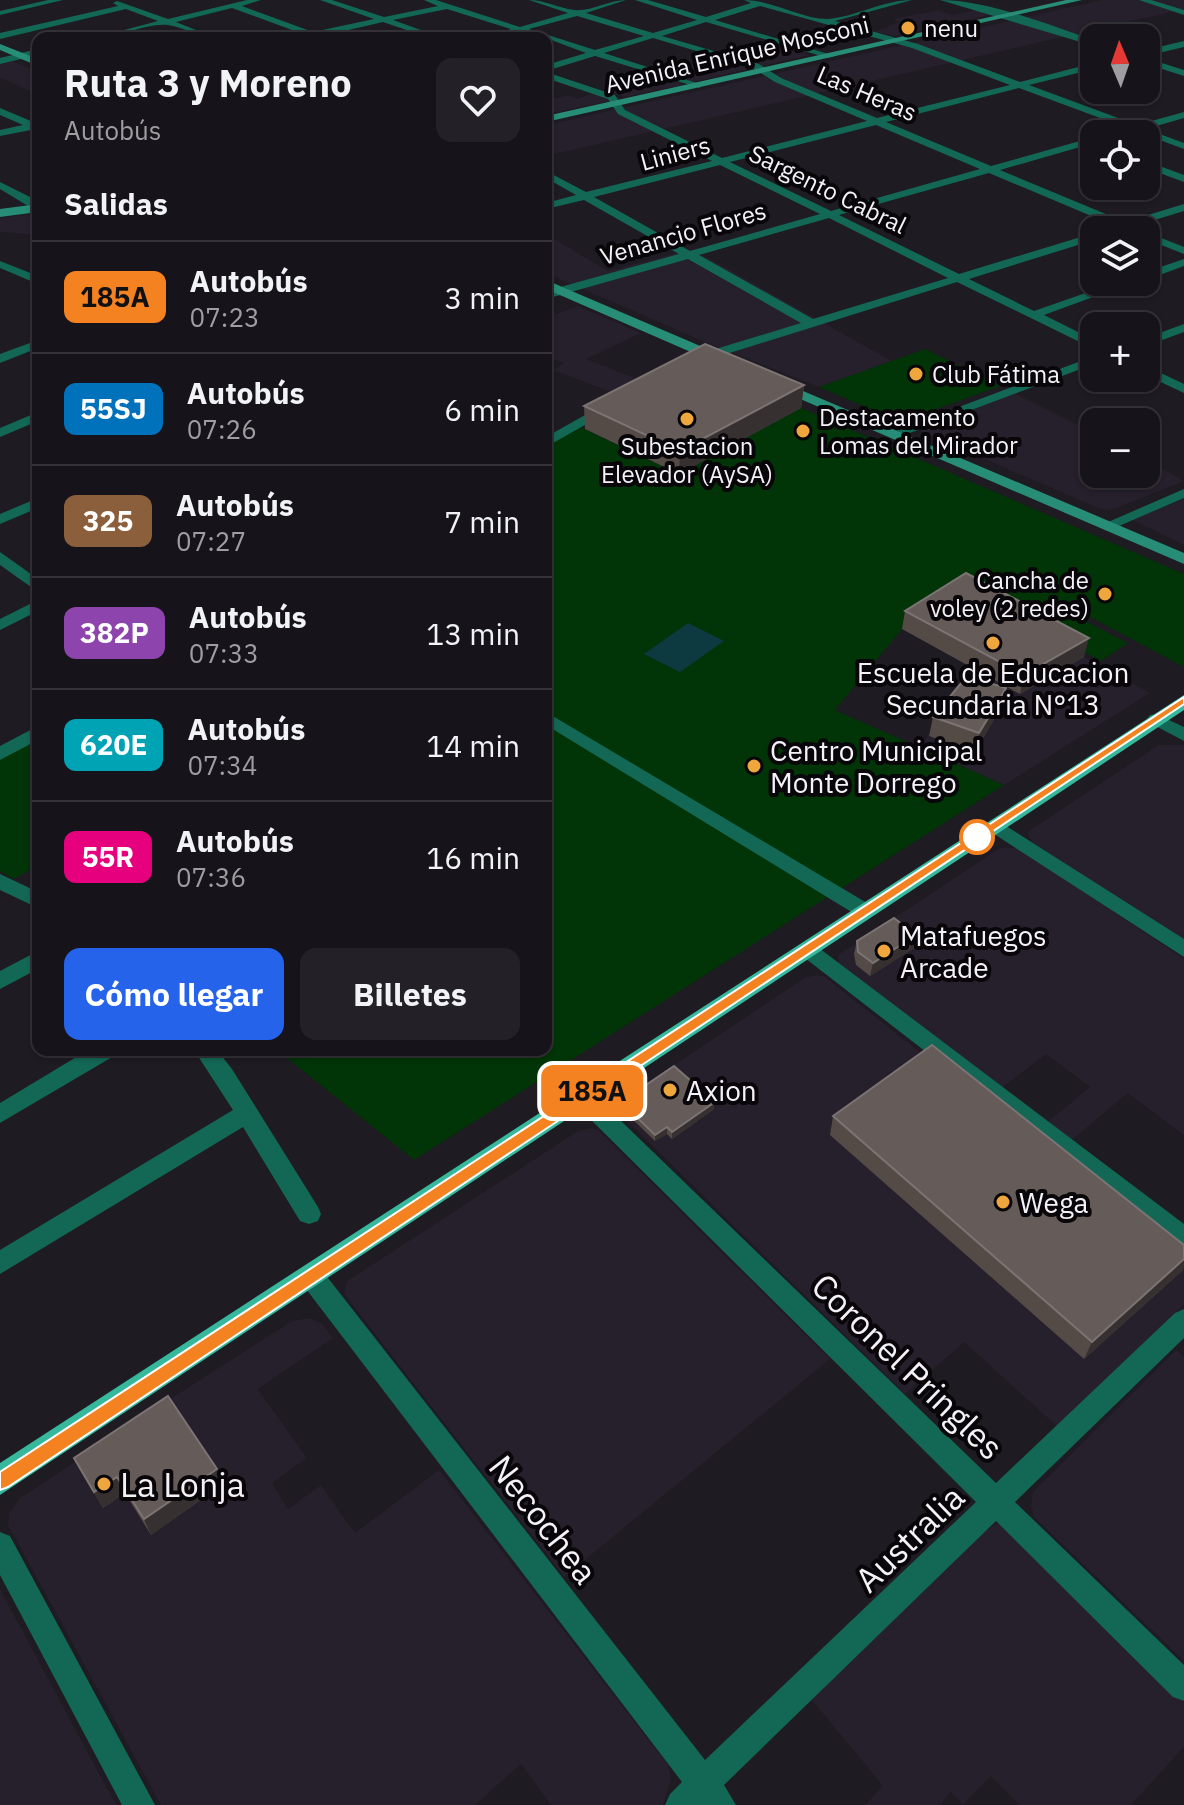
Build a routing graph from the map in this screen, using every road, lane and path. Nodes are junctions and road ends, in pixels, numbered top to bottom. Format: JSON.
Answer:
{"nodes":[{"id":1,"x":59,"y":0,"type":"edge"},
{"id":2,"x":110,"y":0,"type":"edge"},
{"id":3,"x":216,"y":0,"type":"edge"},
{"id":4,"x":257,"y":0,"type":"edge"},
{"id":5,"x":324,"y":0,"type":"edge"},
{"id":6,"x":428,"y":0,"type":"edge"},
{"id":7,"x":470,"y":0,"type":"edge"},
{"id":8,"x":533,"y":0,"type":"edge"},
{"id":9,"x":622,"y":0,"type":"edge"},
{"id":10,"x":639,"y":0,"type":"edge"},
{"id":11,"x":748,"y":0,"type":"edge"},
{"id":12,"x":771,"y":0,"type":"edge"},
{"id":13,"x":908,"y":0,"type":"edge"},
{"id":14,"x":944,"y":0,"type":"edge"},
{"id":15,"x":1078,"y":0,"type":"edge"},
{"id":16,"x":1143,"y":0,"type":"edge"},
{"id":17,"x":760,"y":3,"type":"junction"},
{"id":18,"x":128,"y":6,"type":"junction"},
{"id":19,"x":233,"y":6,"type":"junction"},
{"id":20,"x":447,"y":6,"type":"junction"},
{"id":21,"x":0,"y":13,"type":"edge"},
{"id":22,"x":576,"y":13,"type":"junction"},
{"id":23,"x":1184,"y":13,"type":"edge"},
{"id":24,"x":1008,"y":16,"type":"junction"},
{"id":25,"x":705,"y":19,"type":"junction"},
{"id":26,"x":167,"y":21,"type":"junction"},
{"id":27,"x":387,"y":21,"type":"junction"},
{"id":28,"x":827,"y":21,"type":"junction"},
{"id":29,"x":520,"y":29,"type":"junction"},
{"id":30,"x":122,"y":32,"type":"edge"},
{"id":31,"x":194,"y":32,"type":"edge"},
{"id":32,"x":308,"y":32,"type":"edge"},
{"id":33,"x":337,"y":32,"type":"edge"},
{"id":34,"x":421,"y":32,"type":"edge"},
{"id":35,"x":510,"y":32,"type":"edge"},
{"id":36,"x":530,"y":32,"type":"edge"},
{"id":37,"x":0,"y":36,"type":"edge"},
{"id":38,"x":652,"y":36,"type":"junction"},
{"id":39,"x":552,"y":39,"type":"edge"},
{"id":40,"x":1080,"y":39,"type":"edge"},
{"id":41,"x":897,"y":41,"type":"junction"},
{"id":42,"x":1184,"y":44,"type":"edge"},
{"id":43,"x":0,"y":47,"type":"edge"},
{"id":44,"x":1160,"y":50,"type":"edge"},
{"id":45,"x":596,"y":53,"type":"junction"},
{"id":46,"x":32,"y":54,"type":"edge"},
{"id":47,"x":22,"y":56,"type":"junction"},
{"id":48,"x":831,"y":56,"type":"junction"},
{"id":49,"x":32,"y":60,"type":"edge"},
{"id":50,"x":0,"y":61,"type":"edge"},
{"id":51,"x":1160,"y":65,"type":"edge"},
{"id":52,"x":552,"y":66,"type":"edge"},
{"id":53,"x":1080,"y":70,"type":"edge"},
{"id":54,"x":763,"y":72,"type":"junction"},
{"id":55,"x":1184,"y":73,"type":"edge"},
{"id":56,"x":552,"y":77,"type":"edge"},
{"id":57,"x":1019,"y":85,"type":"junction"},
{"id":58,"x":697,"y":86,"type":"junction"},
{"id":59,"x":617,"y":104,"type":"junction"},
{"id":60,"x":0,"y":111,"type":"edge"},
{"id":61,"x":1184,"y":115,"type":"edge"},
{"id":62,"x":552,"y":118,"type":"edge"},
{"id":63,"x":1115,"y":120,"type":"edge"},
{"id":64,"x":878,"y":122,"type":"junction"},
{"id":65,"x":1160,"y":122,"type":"edge"},
{"id":66,"x":32,"y":125,"type":"edge"},
{"id":67,"x":32,"y":128,"type":"edge"},
{"id":68,"x":0,"y":133,"type":"edge"},
{"id":69,"x":1160,"y":137,"type":"edge"},
{"id":70,"x":1080,"y":145,"type":"edge"},
{"id":71,"x":1184,"y":146,"type":"edge"},
{"id":72,"x":721,"y":161,"type":"junction"},
{"id":73,"x":990,"y":169,"type":"junction"},
{"id":74,"x":1160,"y":170,"type":"edge"},
{"id":75,"x":552,"y":177,"type":"edge"},
{"id":76,"x":1184,"y":179,"type":"edge"},
{"id":77,"x":0,"y":185,"type":"edge"},
{"id":78,"x":586,"y":197,"type":"junction"},
{"id":79,"x":32,"y":202,"type":"edge"},
{"id":80,"x":552,"y":205,"type":"edge"},
{"id":81,"x":1184,"y":207,"type":"edge"},
{"id":82,"x":32,"y":209,"type":"edge"},
{"id":83,"x":0,"y":213,"type":"edge"},
{"id":84,"x":830,"y":214,"type":"junction"},
{"id":85,"x":1101,"y":216,"type":"edge"},
{"id":86,"x":1160,"y":216,"type":"edge"},
{"id":87,"x":1080,"y":240,"type":"edge"},
{"id":88,"x":1160,"y":241,"type":"edge"},
{"id":89,"x":1184,"y":251,"type":"edge"},
{"id":90,"x":688,"y":253,"type":"junction"},
{"id":91,"x":1184,"y":262,"type":"edge"},
{"id":92,"x":0,"y":264,"type":"edge"},
{"id":93,"x":32,"y":266,"type":"edge"},
{"id":94,"x":14,"y":270,"type":"junction"},
{"id":95,"x":1160,"y":271,"type":"edge"},
{"id":96,"x":0,"y":273,"type":"edge"},
{"id":97,"x":32,"y":278,"type":"edge"},
{"id":98,"x":959,"y":279,"type":"junction"},
{"id":99,"x":552,"y":286,"type":"edge"},
{"id":100,"x":562,"y":290,"type":"junction"},
{"id":101,"x":552,"y":293,"type":"edge"},
{"id":102,"x":1088,"y":296,"type":"edge"},
{"id":103,"x":1033,"y":315,"type":"junction"},
{"id":104,"x":814,"y":325,"type":"junction"},
{"id":105,"x":1184,"y":328,"type":"edge"},
{"id":106,"x":1160,"y":337,"type":"edge"},
{"id":107,"x":1080,"y":338,"type":"edge"},
{"id":108,"x":32,"y":346,"type":"edge"},
{"id":109,"x":712,"y":356,"type":"junction"},
{"id":110,"x":0,"y":359,"type":"edge"},
{"id":111,"x":690,"y":361,"type":"edge"},
{"id":112,"x":1080,"y":365,"type":"edge"},
{"id":113,"x":1160,"y":377,"type":"edge"},
{"id":114,"x":1184,"y":389,"type":"edge"},
{"id":115,"x":622,"y":400,"type":"edge"},
{"id":116,"x":32,"y":419,"type":"edge"},
{"id":117,"x":552,"y":424,"type":"edge"},
{"id":118,"x":566,"y":431,"type":"junction"},
{"id":119,"x":0,"y":433,"type":"edge"},
{"id":120,"x":894,"y":434,"type":"junction"},
{"id":121,"x":552,"y":439,"type":"edge"},
{"id":122,"x":1184,"y":493,"type":"edge"},
{"id":123,"x":32,"y":505,"type":"edge"},
{"id":124,"x":0,"y":520,"type":"edge"},
{"id":125,"x":1107,"y":526,"type":"junction"},
{"id":126,"x":0,"y":557,"type":"edge"},
{"id":127,"x":1184,"y":559,"type":"edge"},
{"id":128,"x":32,"y":582,"type":"edge"},
{"id":129,"x":32,"y":608,"type":"edge"},
{"id":130,"x":0,"y":625,"type":"edge"},
{"id":131,"x":1184,"y":701,"type":"edge"},
{"id":132,"x":1156,"y":719,"type":"junction"},
{"id":133,"x":552,"y":721,"type":"edge"},
{"id":134,"x":32,"y":735,"type":"edge"},
{"id":135,"x":1184,"y":735,"type":"edge"},
{"id":136,"x":0,"y":754,"type":"edge"},
{"id":137,"x":995,"y":825,"type":"junction"},
{"id":138,"x":0,"y":881,"type":"edge"},
{"id":139,"x":32,"y":898,"type":"edge"},
{"id":140,"x":865,"y":911,"type":"junction"},
{"id":141,"x":1184,"y":949,"type":"edge"},
{"id":142,"x":808,"y":950,"type":"junction"},
{"id":143,"x":32,"y":962,"type":"edge"},
{"id":144,"x":0,"y":981,"type":"edge"},
{"id":145,"x":96,"y":1056,"type":"edge"},
{"id":146,"x":209,"y":1056,"type":"edge"},
{"id":147,"x":582,"y":1097,"type":"junction"},
{"id":148,"x":247,"y":1113,"type":"junction"},
{"id":149,"x":0,"y":1114,"type":"edge"},
{"id":150,"x":309,"y":1214,"type":"dead end"},
{"id":151,"x":1184,"y":1238,"type":"edge"},
{"id":152,"x":0,"y":1263,"type":"edge"},
{"id":153,"x":312,"y":1277,"type":"junction"},
{"id":154,"x":1184,"y":1321,"type":"edge"},
{"id":155,"x":0,"y":1480,"type":"edge"},
{"id":156,"x":997,"y":1504,"type":"junction"},
{"id":157,"x":0,"y":1546,"type":"edge"},
{"id":158,"x":1184,"y":1686,"type":"edge"},
{"id":159,"x":711,"y":1795,"type":"edge"},
{"id":160,"x":139,"y":1805,"type":"edge"},
{"id":161,"x":681,"y":1805,"type":"edge"}],
"edges":[{"from":1,"to":21,"type":"street"},
{"from":2,"to":18,"type":"street"},
{"from":3,"to":19,"type":"street"},
{"from":4,"to":19,"type":"street"},
{"from":5,"to":27,"type":"street"},
{"from":6,"to":20,"type":"street"},
{"from":7,"to":20,"type":"street"},
{"from":8,"to":22,"type":"street","name":"Las Heras"},
{"from":9,"to":22,"type":"street"},
{"from":10,"to":25,"type":"street"},
{"from":11,"to":17,"type":"street"},
{"from":12,"to":17,"type":"street"},
{"from":13,"to":28,"type":"street"},
{"from":14,"to":24,"type":"street"},
{"from":15,"to":24,"type":"main road","name":"Avenida Enrique Mosconi"},
{"from":16,"to":23,"type":"street"},
{"from":17,"to":25,"type":"street"},
{"from":17,"to":28,"type":"street"},
{"from":18,"to":26,"type":"street"},
{"from":18,"to":37,"type":"street"},
{"from":19,"to":26,"type":"street"},
{"from":19,"to":32,"type":"street"},
{"from":20,"to":27,"type":"street"},
{"from":20,"to":29,"type":"street"},
{"from":22,"to":29,"type":"street"},
{"from":22,"to":38,"type":"street","name":"Las Heras"},
{"from":24,"to":40,"type":"street"},
{"from":24,"to":41,"type":"main road","name":"Avenida Enrique Mosconi"},
{"from":25,"to":38,"type":"street"},
{"from":25,"to":48,"type":"street"},
{"from":26,"to":30,"type":"street"},
{"from":26,"to":31,"type":"street"},
{"from":27,"to":33,"type":"street"},
{"from":27,"to":34,"type":"street"},
{"from":28,"to":41,"type":"street"},
{"from":29,"to":35,"type":"street"},
{"from":29,"to":36,"type":"street"},
{"from":38,"to":45,"type":"street"},
{"from":38,"to":54,"type":"street","name":"Las Heras"},
{"from":39,"to":45,"type":"street"},
{"from":41,"to":48,"type":"main road","name":"Avenida Enrique Mosconi"},
{"from":41,"to":57,"type":"street"},
{"from":42,"to":44,"type":"street"},
{"from":43,"to":47,"type":"main road"},
{"from":45,"to":52,"type":"street"},
{"from":45,"to":58,"type":"street"},
{"from":46,"to":47,"type":"street"},
{"from":47,"to":49,"type":"main road"},
{"from":47,"to":50,"type":"street"},
{"from":48,"to":54,"type":"main road","name":"Avenida Enrique Mosconi"},
{"from":51,"to":55,"type":"street"},
{"from":53,"to":57,"type":"street","name":"Liniers"},
{"from":54,"to":58,"type":"main road","name":"Avenida Enrique Mosconi"},
{"from":54,"to":64,"type":"street","name":"Las Heras"},
{"from":56,"to":59,"type":"street","name":"Sargento Cabral"},
{"from":57,"to":63,"type":"street"},
{"from":57,"to":64,"type":"street","name":"Liniers"},
{"from":58,"to":59,"type":"main road","name":"Avenida Enrique Mosconi"},
{"from":59,"to":62,"type":"main road","name":"Avenida Enrique Mosconi"},
{"from":59,"to":72,"type":"street","name":"Sargento Cabral"},
{"from":60,"to":66,"type":"street"},
{"from":61,"to":65,"type":"street"},
{"from":64,"to":72,"type":"street","name":"Liniers"},
{"from":64,"to":73,"type":"street","name":"Las Heras"},
{"from":67,"to":68,"type":"street"},
{"from":69,"to":71,"type":"street"},
{"from":70,"to":73,"type":"street","name":"Venancio Flores"},
{"from":72,"to":78,"type":"street","name":"Liniers"},
{"from":72,"to":84,"type":"street","name":"Sargento Cabral"},
{"from":73,"to":84,"type":"street","name":"Venancio Flores"},
{"from":73,"to":85,"type":"street","name":"Las Heras"},
{"from":74,"to":76,"type":"street"},
{"from":75,"to":78,"type":"street"},
{"from":77,"to":79,"type":"street"},
{"from":78,"to":80,"type":"street","name":"Liniers"},
{"from":78,"to":90,"type":"street"},
{"from":81,"to":86,"type":"street"},
{"from":82,"to":83,"type":"main road"},
{"from":84,"to":90,"type":"street","name":"Venancio Flores"},
{"from":84,"to":98,"type":"street","name":"Sargento Cabral"},
{"from":87,"to":98,"type":"street"},
{"from":88,"to":89,"type":"street"},
{"from":90,"to":100,"type":"street","name":"Venancio Flores"},
{"from":90,"to":104,"type":"street"},
{"from":91,"to":95,"type":"street"},
{"from":92,"to":94,"type":"street"},
{"from":93,"to":94,"type":"street"},
{"from":94,"to":96,"type":"street"},
{"from":94,"to":97,"type":"street"},
{"from":98,"to":103,"type":"street","name":"Sargento Cabral"},
{"from":98,"to":104,"type":"street"},
{"from":99,"to":100,"type":"main road"},
{"from":100,"to":101,"type":"street","name":"Venancio Flores"},
{"from":100,"to":109,"type":"main road"},
{"from":102,"to":103,"type":"street"},
{"from":103,"to":107,"type":"street","name":"Sargento Cabral"},
{"from":104,"to":109,"type":"street"},
{"from":105,"to":106,"type":"street"},
{"from":108,"to":110,"type":"street"},
{"from":109,"to":111,"type":"street"},
{"from":109,"to":120,"type":"main road"},
{"from":112,"to":120,"type":"street"},
{"from":113,"to":114,"type":"street"},
{"from":115,"to":118,"type":"street"},
{"from":116,"to":119,"type":"street"},
{"from":117,"to":118,"type":"street"},
{"from":118,"to":121,"type":"street"},
{"from":120,"to":125,"type":"main road"},
{"from":122,"to":125,"type":"street"},
{"from":123,"to":124,"type":"street"},
{"from":125,"to":127,"type":"main road"},
{"from":126,"to":128,"type":"street"},
{"from":129,"to":130,"type":"street"},
{"from":131,"to":132,"type":"highway"},
{"from":132,"to":135,"type":"street"},
{"from":132,"to":137,"type":"highway"},
{"from":133,"to":140,"type":"street"},
{"from":134,"to":136,"type":"street"},
{"from":137,"to":140,"type":"highway"},
{"from":137,"to":141,"type":"street"},
{"from":138,"to":139,"type":"street"},
{"from":140,"to":142,"type":"highway"},
{"from":142,"to":147,"type":"highway"},
{"from":142,"to":151,"type":"street"},
{"from":143,"to":144,"type":"street"},
{"from":145,"to":149,"type":"street"},
{"from":146,"to":148,"type":"street"},
{"from":147,"to":153,"type":"highway"},
{"from":147,"to":156,"type":"street","name":"Coronel Pringles"},
{"from":148,"to":150,"type":"street"},
{"from":148,"to":152,"type":"street"},
{"from":153,"to":155,"type":"highway"},
{"from":153,"to":159,"type":"street","name":"Necochea"},
{"from":154,"to":156,"type":"street","name":"Australia"},
{"from":156,"to":158,"type":"street","name":"Coronel Pringles"},
{"from":156,"to":159,"type":"street","name":"Australia"},
{"from":157,"to":160,"type":"street"},
{"from":159,"to":161,"type":"street","name":"Australia"}]}
